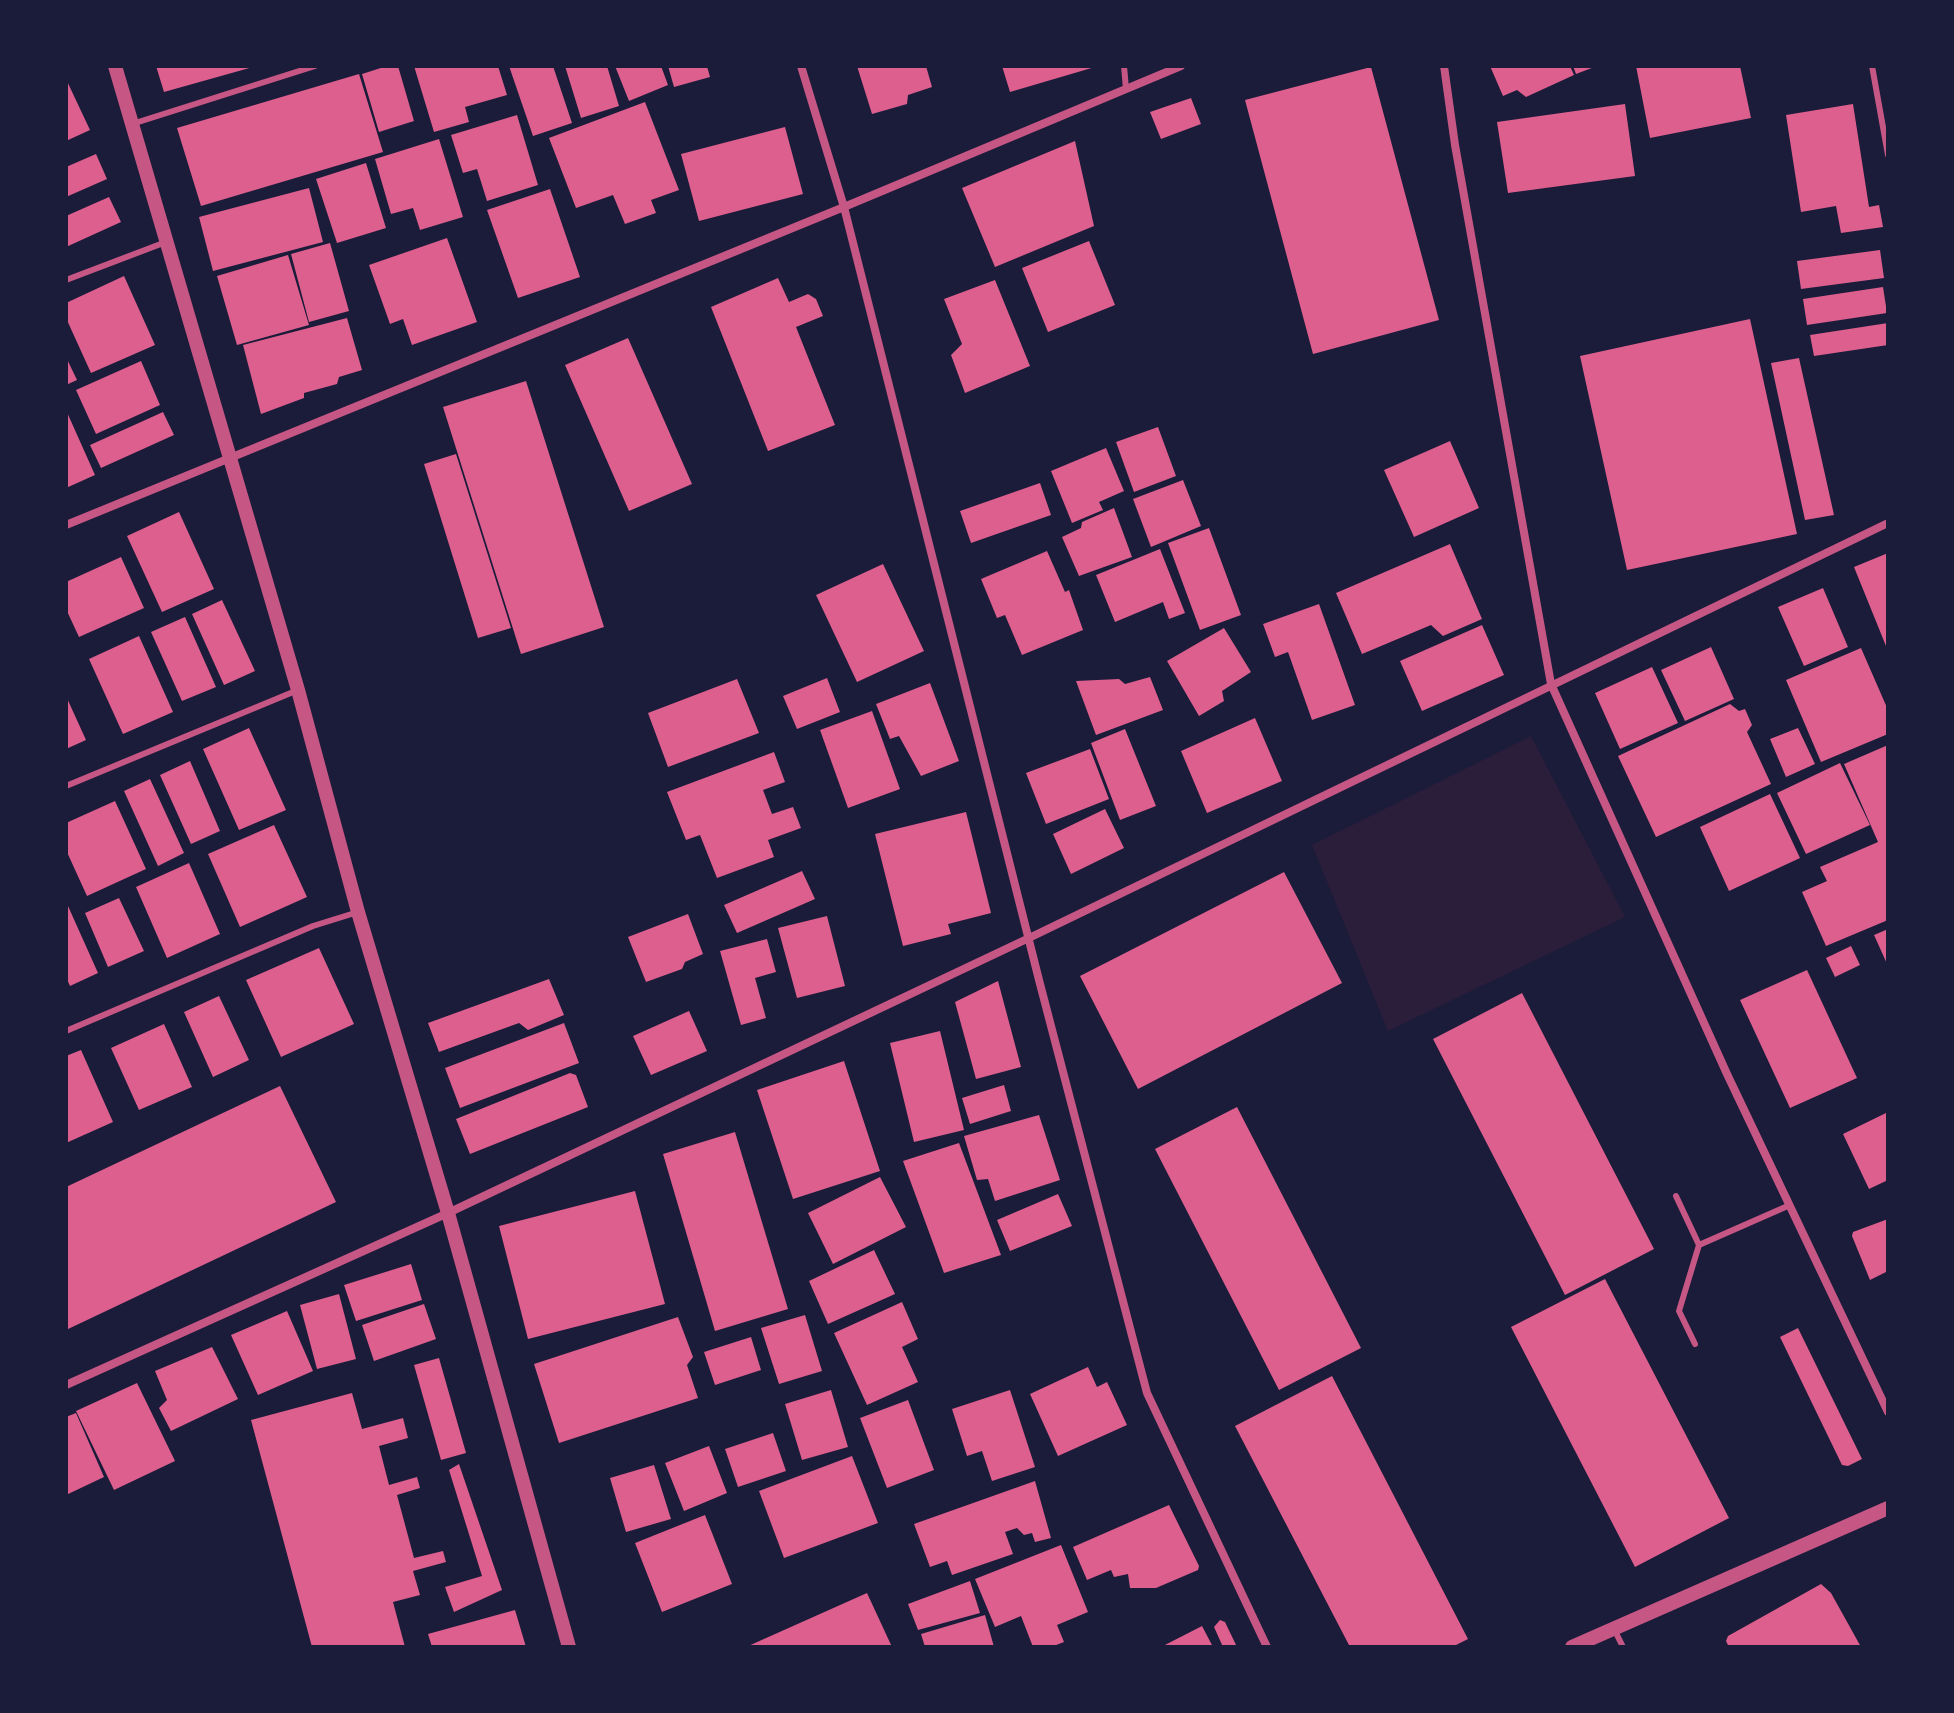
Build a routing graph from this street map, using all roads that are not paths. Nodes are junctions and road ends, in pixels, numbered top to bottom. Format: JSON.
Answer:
{"nodes":[{"id":1,"x":115,"y":66,"type":"edge"},
{"id":2,"x":315,"y":66,"type":"edge"},
{"id":3,"x":801,"y":66,"type":"edge"},
{"id":4,"x":1124,"y":66,"type":"edge"},
{"id":5,"x":1181,"y":66,"type":"edge"},
{"id":6,"x":1444,"y":66,"type":"edge"},
{"id":7,"x":1872,"y":66,"type":"edge"},
{"id":8,"x":1126,"y":89,"type":"junction"},
{"id":9,"x":132,"y":124,"type":"junction"},
{"id":10,"x":1888,"y":155,"type":"edge"},
{"id":11,"x":844,"y":207,"type":"junction"},
{"id":12,"x":166,"y":242,"type":"junction"},
{"id":13,"x":66,"y":280,"type":"edge"},
{"id":14,"x":229,"y":461,"type":"junction"},
{"id":15,"x":1888,"y":523,"type":"edge"},
{"id":16,"x":66,"y":525,"type":"edge"},
{"id":17,"x":1551,"y":684,"type":"junction"},
{"id":18,"x":298,"y":690,"type":"junction"},
{"id":19,"x":66,"y":786,"type":"edge"},
{"id":20,"x":358,"y":912,"type":"junction"},
{"id":21,"x":1029,"y":938,"type":"junction"},
{"id":22,"x":66,"y":1031,"type":"edge"},
{"id":23,"x":1676,"y":1196,"type":"dead end"},
{"id":24,"x":1790,"y":1205,"type":"junction"},
{"id":25,"x":448,"y":1213,"type":"junction"},
{"id":26,"x":1699,"y":1245,"type":"junction"},
{"id":27,"x":1695,"y":1344,"type":"dead end"},
{"id":28,"x":66,"y":1385,"type":"edge"},
{"id":29,"x":1888,"y":1412,"type":"edge"},
{"id":30,"x":1888,"y":1508,"type":"edge"},
{"id":31,"x":1614,"y":1629,"type":"junction"},
{"id":32,"x":569,"y":1647,"type":"edge"},
{"id":33,"x":1267,"y":1647,"type":"edge"},
{"id":34,"x":1572,"y":1647,"type":"edge"},
{"id":35,"x":1623,"y":1647,"type":"edge"}],
"edges":[{"from":1,"to":9,"type":"street"},
{"from":2,"to":9,"type":"lane"},
{"from":3,"to":11,"type":"street"},
{"from":4,"to":8,"type":"lane"},
{"from":5,"to":8,"type":"street"},
{"from":6,"to":17,"type":"street"},
{"from":7,"to":10,"type":"lane"},
{"from":8,"to":11,"type":"street"},
{"from":9,"to":12,"type":"street"},
{"from":11,"to":14,"type":"street"},
{"from":11,"to":21,"type":"street"},
{"from":12,"to":13,"type":"lane"},
{"from":12,"to":14,"type":"street"},
{"from":14,"to":16,"type":"street"},
{"from":14,"to":18,"type":"street"},
{"from":15,"to":17,"type":"street"},
{"from":17,"to":21,"type":"street"},
{"from":17,"to":24,"type":"street"},
{"from":18,"to":19,"type":"lane"},
{"from":18,"to":20,"type":"street"},
{"from":20,"to":22,"type":"lane"},
{"from":20,"to":25,"type":"street"},
{"from":21,"to":25,"type":"street"},
{"from":21,"to":33,"type":"street"},
{"from":23,"to":26,"type":"lane"},
{"from":24,"to":26,"type":"lane"},
{"from":24,"to":29,"type":"street"},
{"from":25,"to":28,"type":"street"},
{"from":25,"to":32,"type":"street"},
{"from":26,"to":27,"type":"lane"},
{"from":30,"to":31,"type":"street"},
{"from":31,"to":34,"type":"street"},
{"from":31,"to":35,"type":"lane"}]}
